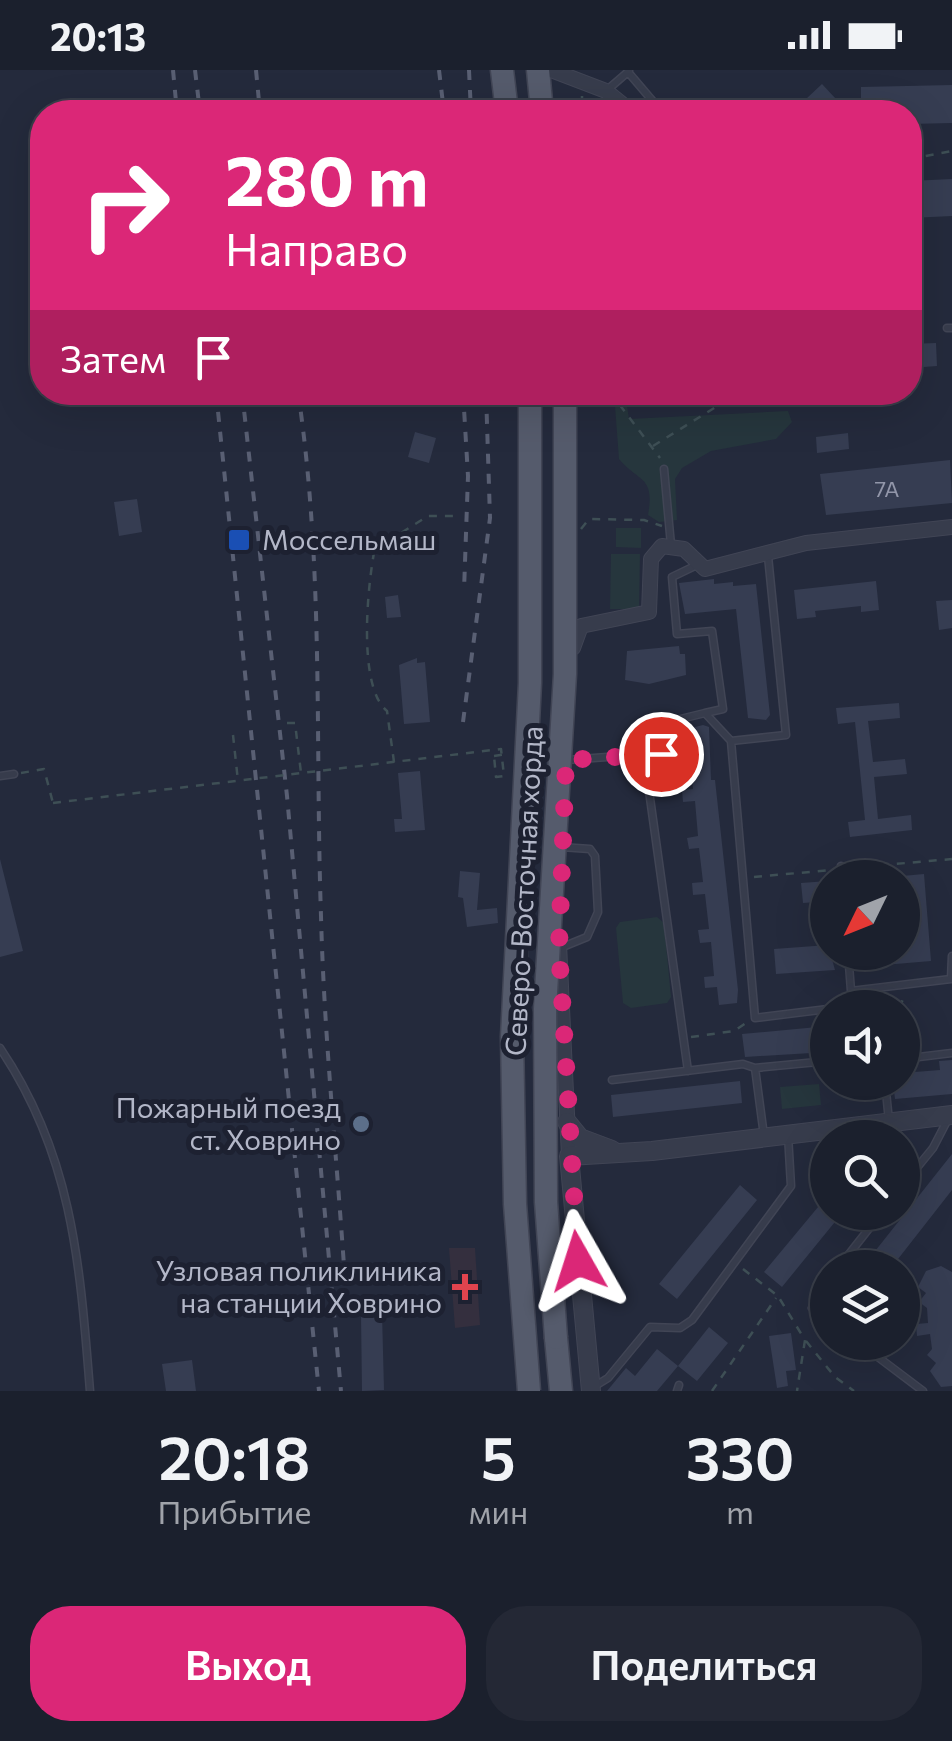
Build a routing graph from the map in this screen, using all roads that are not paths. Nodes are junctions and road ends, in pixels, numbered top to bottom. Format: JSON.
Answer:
{"nodes":[{"id":1,"x":502,"y":70,"type":"edge"},
{"id":2,"x":538,"y":70,"type":"edge"},
{"id":3,"x":551,"y":70,"type":"edge"},
{"id":4,"x":629,"y":71,"type":"edge"},
{"id":5,"x":606,"y":91,"type":"junction"},
{"id":6,"x":506,"y":100,"type":"edge"},
{"id":7,"x":541,"y":100,"type":"edge"},
{"id":8,"x":617,"y":100,"type":"edge"},
{"id":9,"x":652,"y":100,"type":"edge"},
{"id":10,"x":530,"y":405,"type":"edge"},
{"id":11,"x":564,"y":405,"type":"edge"},
{"id":12,"x":663,"y":466,"type":"road end"},
{"id":13,"x":952,"y":527,"type":"edge"},
{"id":14,"x":671,"y":544,"type":"junction"},
{"id":15,"x":768,"y":554,"type":"junction"},
{"id":16,"x":697,"y":565,"type":"junction"},
{"id":17,"x":704,"y":712,"type":"junction"},
{"id":18,"x":731,"y":741,"type":"junction"},
{"id":19,"x":644,"y":756,"type":"junction"},
{"id":20,"x":566,"y":762,"type":"junction"},
{"id":21,"x":18,"y":773,"type":"road end"},
{"id":22,"x":0,"y":776,"type":"edge"},
{"id":23,"x":561,"y":846,"type":"junction"},
{"id":24,"x":559,"y":948,"type":"junction"},
{"id":25,"x":952,"y":956,"type":"edge"},
{"id":26,"x":858,"y":990,"type":"edge"},
{"id":27,"x":810,"y":1011,"type":"edge"},
{"id":28,"x":0,"y":1048,"type":"edge"},
{"id":29,"x":952,"y":1053,"type":"edge"},
{"id":30,"x":920,"y":1057,"type":"edge"},
{"id":31,"x":810,"y":1063,"type":"edge"},
{"id":32,"x":755,"y":1068,"type":"junction"},
{"id":33,"x":688,"y":1071,"type":"junction"},
{"id":34,"x":612,"y":1080,"type":"dead end"},
{"id":35,"x":951,"y":1115,"type":"edge"},
{"id":36,"x":907,"y":1120,"type":"edge"},
{"id":37,"x":567,"y":1122,"type":"junction"},
{"id":38,"x":810,"y":1131,"type":"edge"},
{"id":39,"x":788,"y":1134,"type":"junction"},
{"id":40,"x":764,"y":1137,"type":"junction"},
{"id":41,"x":622,"y":1153,"type":"junction"},
{"id":42,"x":569,"y":1156,"type":"junction"},
{"id":43,"x":920,"y":1164,"type":"edge"},
{"id":44,"x":868,"y":1230,"type":"edge"},
{"id":45,"x":852,"y":1250,"type":"edge"},
{"id":46,"x":882,"y":1360,"type":"edge"},
{"id":47,"x":593,"y":1390,"type":"edge"},
{"id":48,"x":90,"y":1391,"type":"edge"},
{"id":49,"x":528,"y":1391,"type":"edge"},
{"id":50,"x":561,"y":1391,"type":"edge"},
{"id":51,"x":922,"y":1391,"type":"edge"}],
"edges":[{"from":1,"to":6,"type":"main road"},
{"from":2,"to":7,"type":"main road"},
{"from":3,"to":5,"type":"street"},
{"from":4,"to":5,"type":"lane"},
{"from":4,"to":9,"type":"lane"},
{"from":5,"to":8,"type":"street"},
{"from":10,"to":49,"type":"main road","name":"Северо-Восточная хорда","bridge":true},
{"from":11,"to":50,"type":"main road","name":"Северо-Восточная хорда","bridge":true},
{"from":12,"to":14,"type":"lane"},
{"from":13,"to":15,"type":"street"},
{"from":14,"to":16,"type":"street"},
{"from":14,"to":20,"type":"street"},
{"from":15,"to":16,"type":"street"},
{"from":15,"to":18,"type":"lane"},
{"from":16,"to":17,"type":"lane"},
{"from":17,"to":18,"type":"lane"},
{"from":17,"to":19,"type":"lane"},
{"from":18,"to":27,"type":"lane"},
{"from":19,"to":20,"type":"lane"},
{"from":19,"to":33,"type":"lane"},
{"from":20,"to":23,"type":"street"},
{"from":21,"to":22,"type":"lane"},
{"from":23,"to":24,"type":"street"},
{"from":23,"to":24,"type":"lane"},
{"from":24,"to":37,"type":"street"},
{"from":25,"to":26,"type":"lane"},
{"from":28,"to":48,"type":"lane"},
{"from":29,"to":30,"type":"lane"},
{"from":31,"to":32,"type":"lane"},
{"from":32,"to":33,"type":"lane"},
{"from":32,"to":40,"type":"lane"},
{"from":33,"to":34,"type":"lane"},
{"from":35,"to":36,"type":"street"},
{"from":35,"to":43,"type":"lane"},
{"from":37,"to":41,"type":"street"},
{"from":37,"to":42,"type":"street"},
{"from":38,"to":39,"type":"street"},
{"from":39,"to":40,"type":"street"},
{"from":39,"to":47,"type":"lane"},
{"from":40,"to":41,"type":"street"},
{"from":41,"to":42,"type":"street"},
{"from":42,"to":47,"type":"street"},
{"from":44,"to":45,"type":"lane"},
{"from":46,"to":51,"type":"lane"}]}
